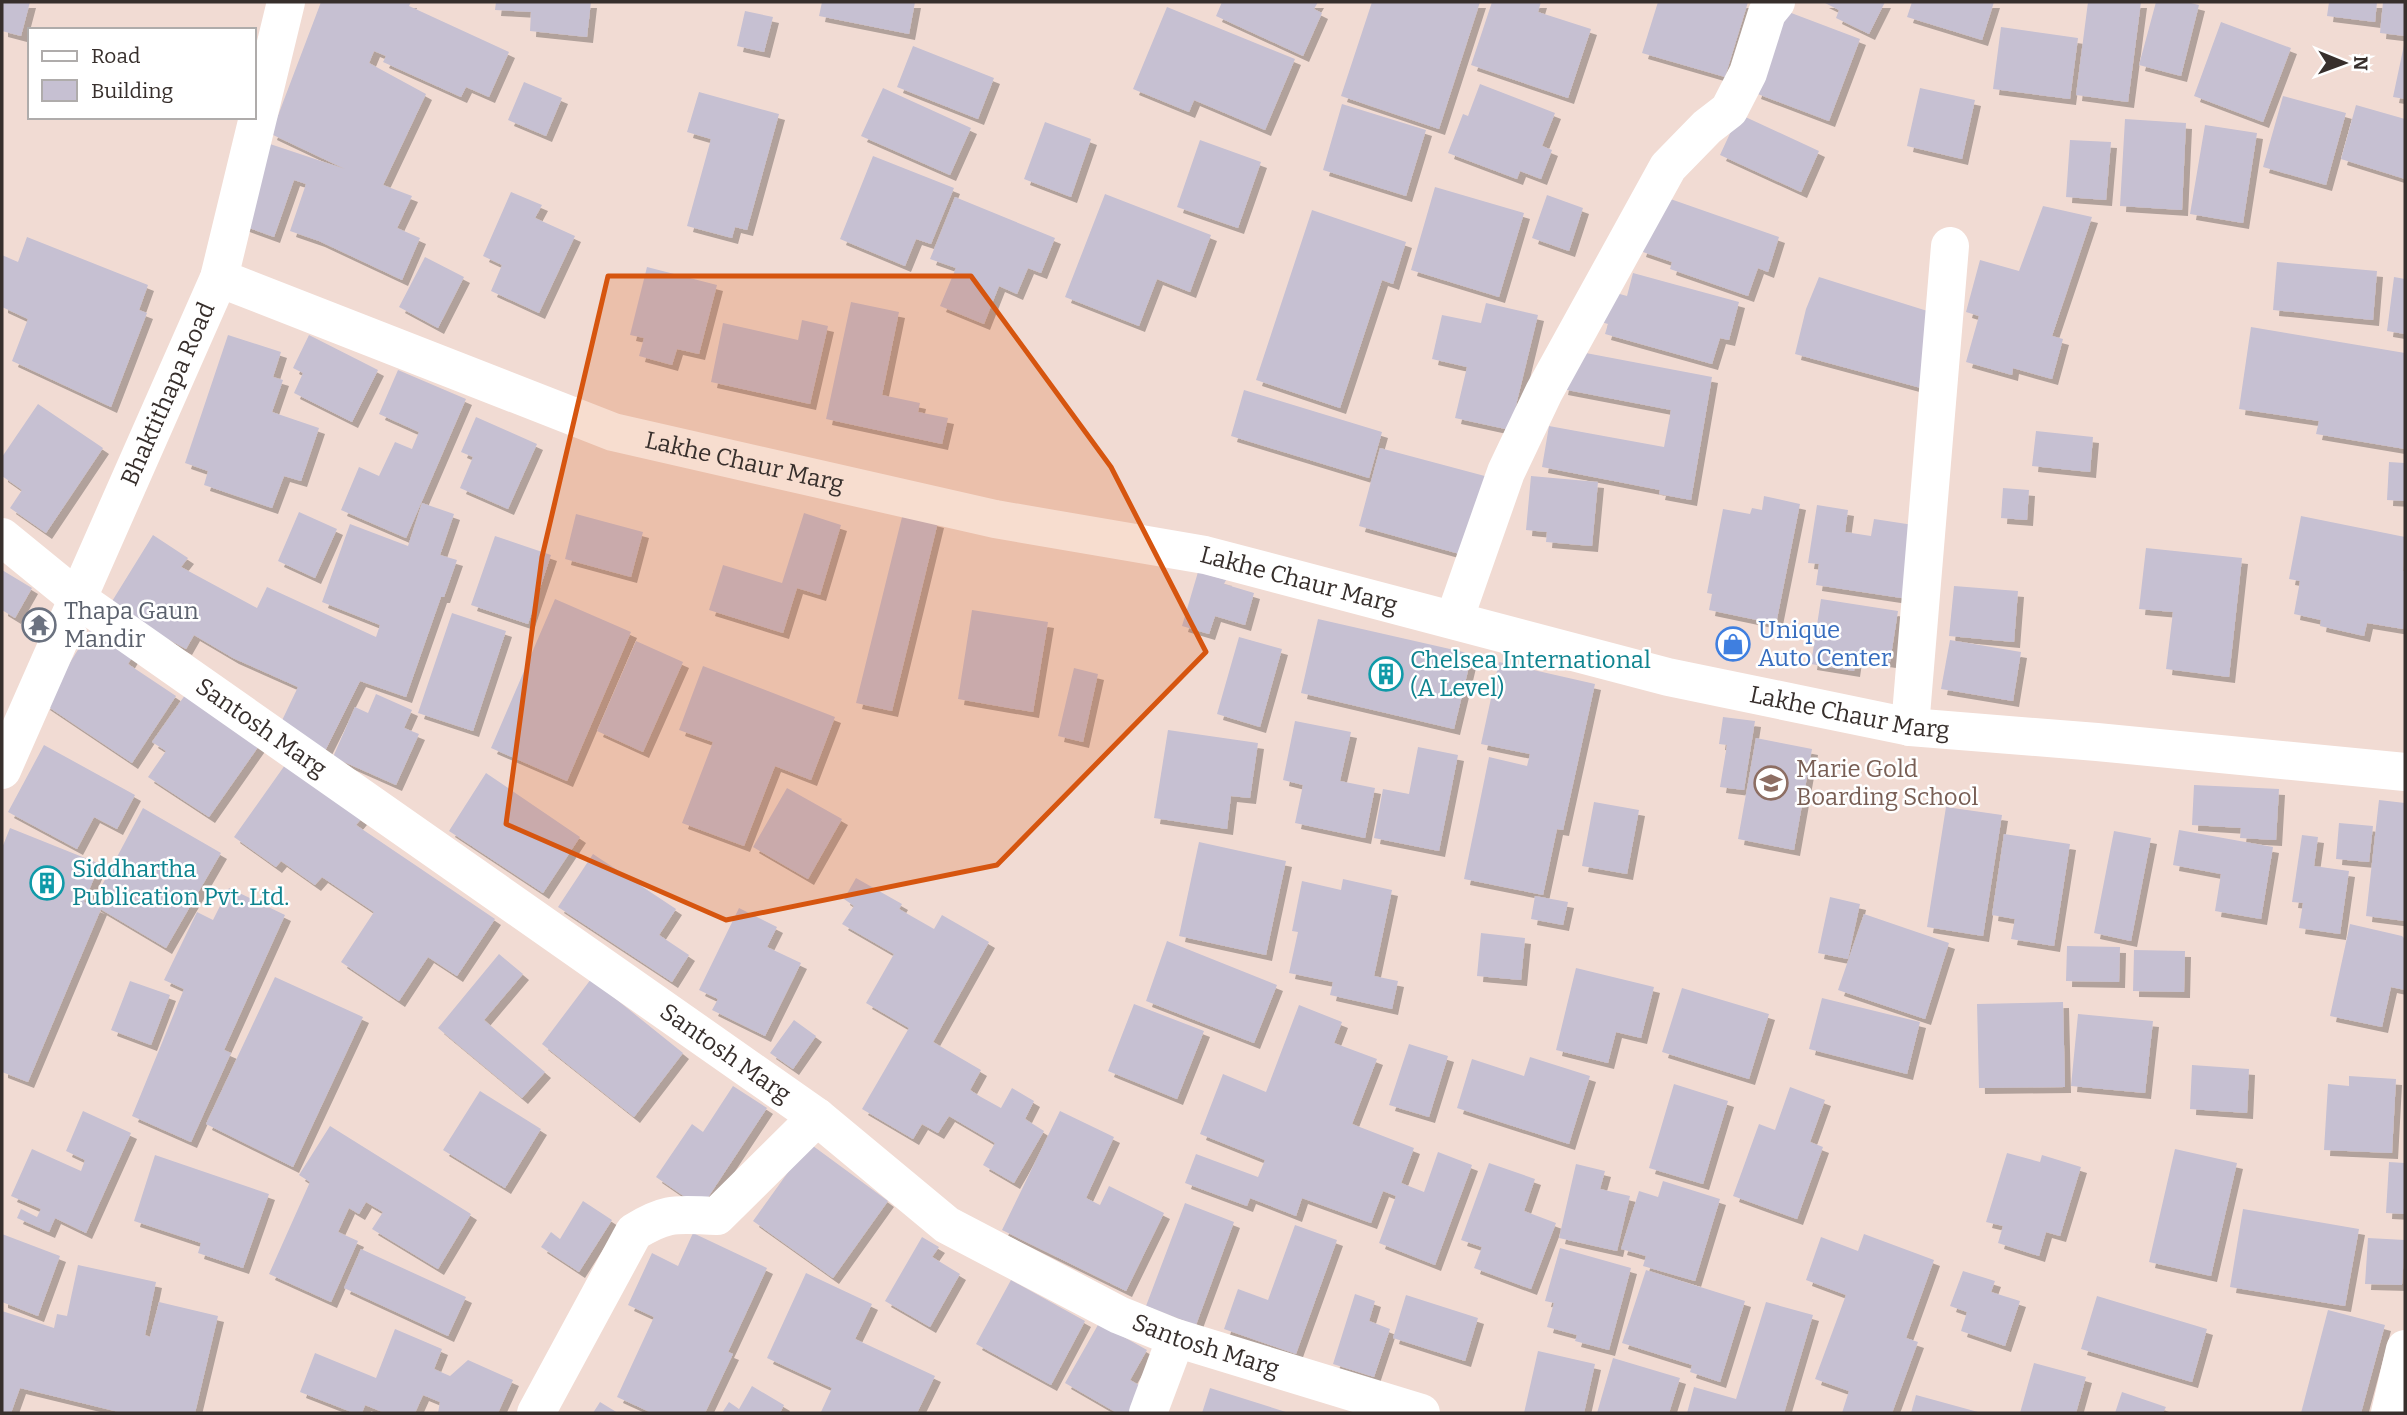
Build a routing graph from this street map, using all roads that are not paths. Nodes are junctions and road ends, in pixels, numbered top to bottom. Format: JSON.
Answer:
{"nodes":[{"id":1,"x":286,"y":2,"type":"edge"},
{"id":2,"x":1776,"y":2,"type":"edge"},
{"id":3,"x":1951,"y":246,"type":"dead end"},
{"id":4,"x":219,"y":278,"type":"junction"},
{"id":5,"x":2,"y":537,"type":"edge"},
{"id":6,"x":78,"y":599,"type":"junction"},
{"id":7,"x":1454,"y":620,"type":"junction"},
{"id":8,"x":1910,"y":727,"type":"junction"},
{"id":9,"x":2,"y":770,"type":"edge"},
{"id":10,"x":2405,"y":772,"type":"edge"},
{"id":11,"x":817,"y":1117,"type":"junction"},
{"id":12,"x":1176,"y":1338,"type":"junction"},
{"id":13,"x":2405,"y":1349,"type":"edge"},
{"id":14,"x":536,"y":1413,"type":"edge"},
{"id":15,"x":1148,"y":1413,"type":"edge"},
{"id":16,"x":1421,"y":1413,"type":"edge"},
{"id":17,"x":2390,"y":1413,"type":"edge"}],
"edges":[{"from":1,"to":4,"type":"street","name":"Bhaktithapa Road"},
{"from":2,"to":7,"type":"street"},
{"from":3,"to":8,"type":"street"},
{"from":4,"to":6,"type":"street","name":"Bhaktithapa Road"},
{"from":4,"to":7,"type":"street","name":"Lakhe Chaur Marg"},
{"from":5,"to":6,"type":"street","name":"Santosh Marg"},
{"from":6,"to":9,"type":"street","name":"Bhaktithapa Road"},
{"from":6,"to":11,"type":"street","name":"Santosh Marg"},
{"from":7,"to":8,"type":"street","name":"Lakhe Chaur Marg"},
{"from":8,"to":10,"type":"street","name":"Lakhe Chaur Marg"},
{"from":11,"to":12,"type":"street","name":"Santosh Marg"},
{"from":11,"to":14,"type":"street"},
{"from":12,"to":15,"type":"street"},
{"from":12,"to":16,"type":"street","name":"Santosh Marg"},
{"from":13,"to":17,"type":"street"}]}
